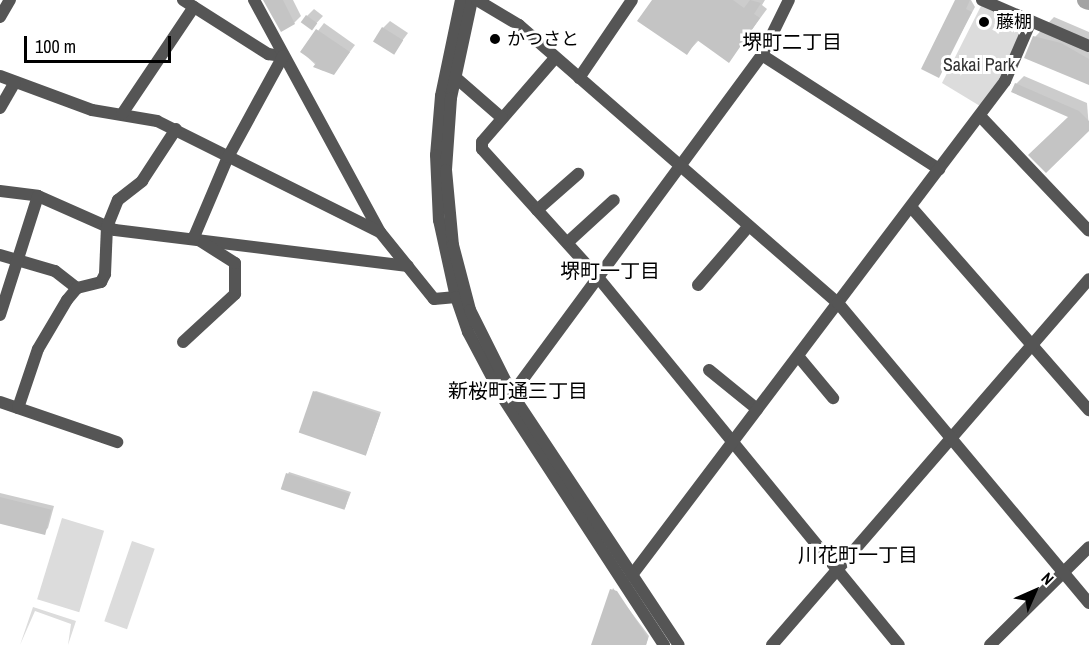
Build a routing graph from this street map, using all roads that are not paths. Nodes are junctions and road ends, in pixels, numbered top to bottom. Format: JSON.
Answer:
{"nodes":[{"id":1,"x":10,"y":0,"type":"edge"},
{"id":2,"x":254,"y":0,"type":"edge"},
{"id":3,"x":461,"y":0,"type":"edge"},
{"id":4,"x":472,"y":0,"type":"edge"},
{"id":5,"x":477,"y":0,"type":"edge"},
{"id":6,"x":632,"y":0,"type":"edge"},
{"id":7,"x":789,"y":0,"type":"edge"},
{"id":8,"x":982,"y":0,"type":"edge"},
{"id":9,"x":189,"y":4,"type":"edge"},
{"id":10,"x":0,"y":17,"type":"edge"},
{"id":11,"x":1031,"y":21,"type":"junction"},
{"id":12,"x":1089,"y":45,"type":"edge"},
{"id":13,"x":762,"y":55,"type":"junction"},
{"id":14,"x":283,"y":56,"type":"junction"},
{"id":15,"x":555,"y":58,"type":"junction"},
{"id":16,"x":0,"y":76,"type":"edge"},
{"id":17,"x":455,"y":77,"type":"junction"},
{"id":18,"x":579,"y":78,"type":"junction"},
{"id":19,"x":15,"y":82,"type":"junction"},
{"id":20,"x":0,"y":108,"type":"edge"},
{"id":21,"x":122,"y":114,"type":"junction"},
{"id":22,"x":980,"y":116,"type":"junction"},
{"id":23,"x":502,"y":118,"type":"junction"},
{"id":24,"x":176,"y":129,"type":"junction"},
{"id":25,"x":228,"y":157,"type":"junction"},
{"id":26,"x":678,"y":165,"type":"junction"},
{"id":27,"x":939,"y":169,"type":"junction"},
{"id":28,"x":578,"y":174,"type":"dead end"},
{"id":29,"x":0,"y":191,"type":"edge"},
{"id":30,"x":38,"y":196,"type":"junction"},
{"id":31,"x":614,"y":200,"type":"dead end"},
{"id":32,"x":911,"y":207,"type":"junction"},
{"id":33,"x":537,"y":210,"type":"junction"},
{"id":34,"x":749,"y":226,"type":"junction"},
{"id":35,"x":107,"y":227,"type":"junction"},
{"id":36,"x":1089,"y":231,"type":"edge"},
{"id":37,"x":381,"y":232,"type":"junction"},
{"id":38,"x":194,"y":237,"type":"junction"},
{"id":39,"x":568,"y":242,"type":"junction"},
{"id":40,"x":0,"y":255,"type":"edge"},
{"id":41,"x":17,"y":258,"type":"junction"},
{"id":42,"x":408,"y":266,"type":"junction"},
{"id":43,"x":596,"y":275,"type":"junction"},
{"id":44,"x":1089,"y":279,"type":"edge"},
{"id":45,"x":698,"y":285,"type":"dead end"},
{"id":46,"x":77,"y":288,"type":"junction"},
{"id":47,"x":456,"y":297,"type":"junction"},
{"id":48,"x":838,"y":303,"type":"junction"},
{"id":49,"x":0,"y":315,"type":"edge"},
{"id":50,"x":183,"y":342,"type":"dead end"},
{"id":51,"x":1032,"y":345,"type":"junction"},
{"id":52,"x":798,"y":356,"type":"junction"},
{"id":53,"x":708,"y":370,"type":"dead end"},
{"id":54,"x":512,"y":394,"type":"junction"},
{"id":55,"x":833,"y":398,"type":"dead end"},
{"id":56,"x":0,"y":402,"type":"edge"},
{"id":57,"x":18,"y":408,"type":"junction"},
{"id":58,"x":757,"y":409,"type":"junction"},
{"id":59,"x":1089,"y":410,"type":"edge"},
{"id":60,"x":953,"y":439,"type":"junction"},
{"id":61,"x":117,"y":442,"type":"dead end"},
{"id":62,"x":731,"y":443,"type":"junction"},
{"id":63,"x":1089,"y":547,"type":"edge"},
{"id":64,"x":836,"y":571,"type":"junction"},
{"id":65,"x":1063,"y":572,"type":"junction"},
{"id":66,"x":632,"y":575,"type":"junction"},
{"id":67,"x":1089,"y":603,"type":"edge"},
{"id":68,"x":664,"y":645,"type":"edge"},
{"id":69,"x":679,"y":645,"type":"edge"},
{"id":70,"x":772,"y":645,"type":"edge"},
{"id":71,"x":899,"y":645,"type":"edge"},
{"id":72,"x":990,"y":645,"type":"edge"}],
"edges":[{"from":1,"to":10,"type":"street"},
{"from":2,"to":14,"type":"street"},
{"from":3,"to":47,"type":"street"},
{"from":4,"to":17,"type":"street"},
{"from":5,"to":15,"type":"street"},
{"from":6,"to":18,"type":"street"},
{"from":7,"to":13,"type":"street"},
{"from":8,"to":11,"type":"street"},
{"from":9,"to":14,"type":"street"},
{"from":9,"to":21,"type":"street"},
{"from":11,"to":12,"type":"street"},
{"from":11,"to":22,"type":"street"},
{"from":13,"to":26,"type":"street"},
{"from":13,"to":27,"type":"street"},
{"from":14,"to":25,"type":"street"},
{"from":14,"to":37,"type":"street"},
{"from":15,"to":18,"type":"street"},
{"from":15,"to":23,"type":"street"},
{"from":16,"to":19,"type":"street"},
{"from":17,"to":23,"type":"street"},
{"from":17,"to":54,"type":"street"},
{"from":18,"to":26,"type":"street"},
{"from":19,"to":20,"type":"street"},
{"from":19,"to":21,"type":"street"},
{"from":21,"to":24,"type":"street"},
{"from":22,"to":27,"type":"street"},
{"from":22,"to":36,"type":"street"},
{"from":23,"to":33,"type":"street"},
{"from":24,"to":25,"type":"street"},
{"from":24,"to":35,"type":"street"},
{"from":25,"to":37,"type":"street"},
{"from":25,"to":38,"type":"street"},
{"from":26,"to":34,"type":"street"},
{"from":26,"to":43,"type":"street"},
{"from":27,"to":32,"type":"street"},
{"from":28,"to":33,"type":"street"},
{"from":29,"to":30,"type":"street"},
{"from":30,"to":35,"type":"street"},
{"from":30,"to":41,"type":"street"},
{"from":31,"to":39,"type":"street"},
{"from":32,"to":48,"type":"street"},
{"from":32,"to":51,"type":"street"},
{"from":33,"to":39,"type":"street"},
{"from":34,"to":45,"type":"street"},
{"from":34,"to":48,"type":"street"},
{"from":35,"to":38,"type":"street"},
{"from":35,"to":46,"type":"street"},
{"from":37,"to":42,"type":"street"},
{"from":38,"to":42,"type":"street"},
{"from":38,"to":50,"type":"street"},
{"from":39,"to":43,"type":"street"},
{"from":40,"to":41,"type":"street"},
{"from":41,"to":46,"type":"street"},
{"from":41,"to":49,"type":"street"},
{"from":42,"to":47,"type":"street"},
{"from":43,"to":54,"type":"street"},
{"from":43,"to":62,"type":"street"},
{"from":44,"to":51,"type":"street"},
{"from":46,"to":57,"type":"street"},
{"from":47,"to":68,"type":"street"},
{"from":48,"to":52,"type":"street"},
{"from":48,"to":60,"type":"street"},
{"from":51,"to":59,"type":"street"},
{"from":51,"to":60,"type":"street"},
{"from":52,"to":55,"type":"street"},
{"from":52,"to":58,"type":"street"},
{"from":53,"to":58,"type":"street"},
{"from":54,"to":66,"type":"street"},
{"from":56,"to":57,"type":"street"},
{"from":57,"to":61,"type":"street"},
{"from":58,"to":62,"type":"street"},
{"from":60,"to":64,"type":"street"},
{"from":60,"to":65,"type":"street"},
{"from":62,"to":64,"type":"street"},
{"from":62,"to":66,"type":"street"},
{"from":63,"to":65,"type":"street"},
{"from":64,"to":70,"type":"street"},
{"from":64,"to":71,"type":"street"},
{"from":65,"to":67,"type":"street"},
{"from":65,"to":72,"type":"street"},
{"from":66,"to":69,"type":"street"}]}
